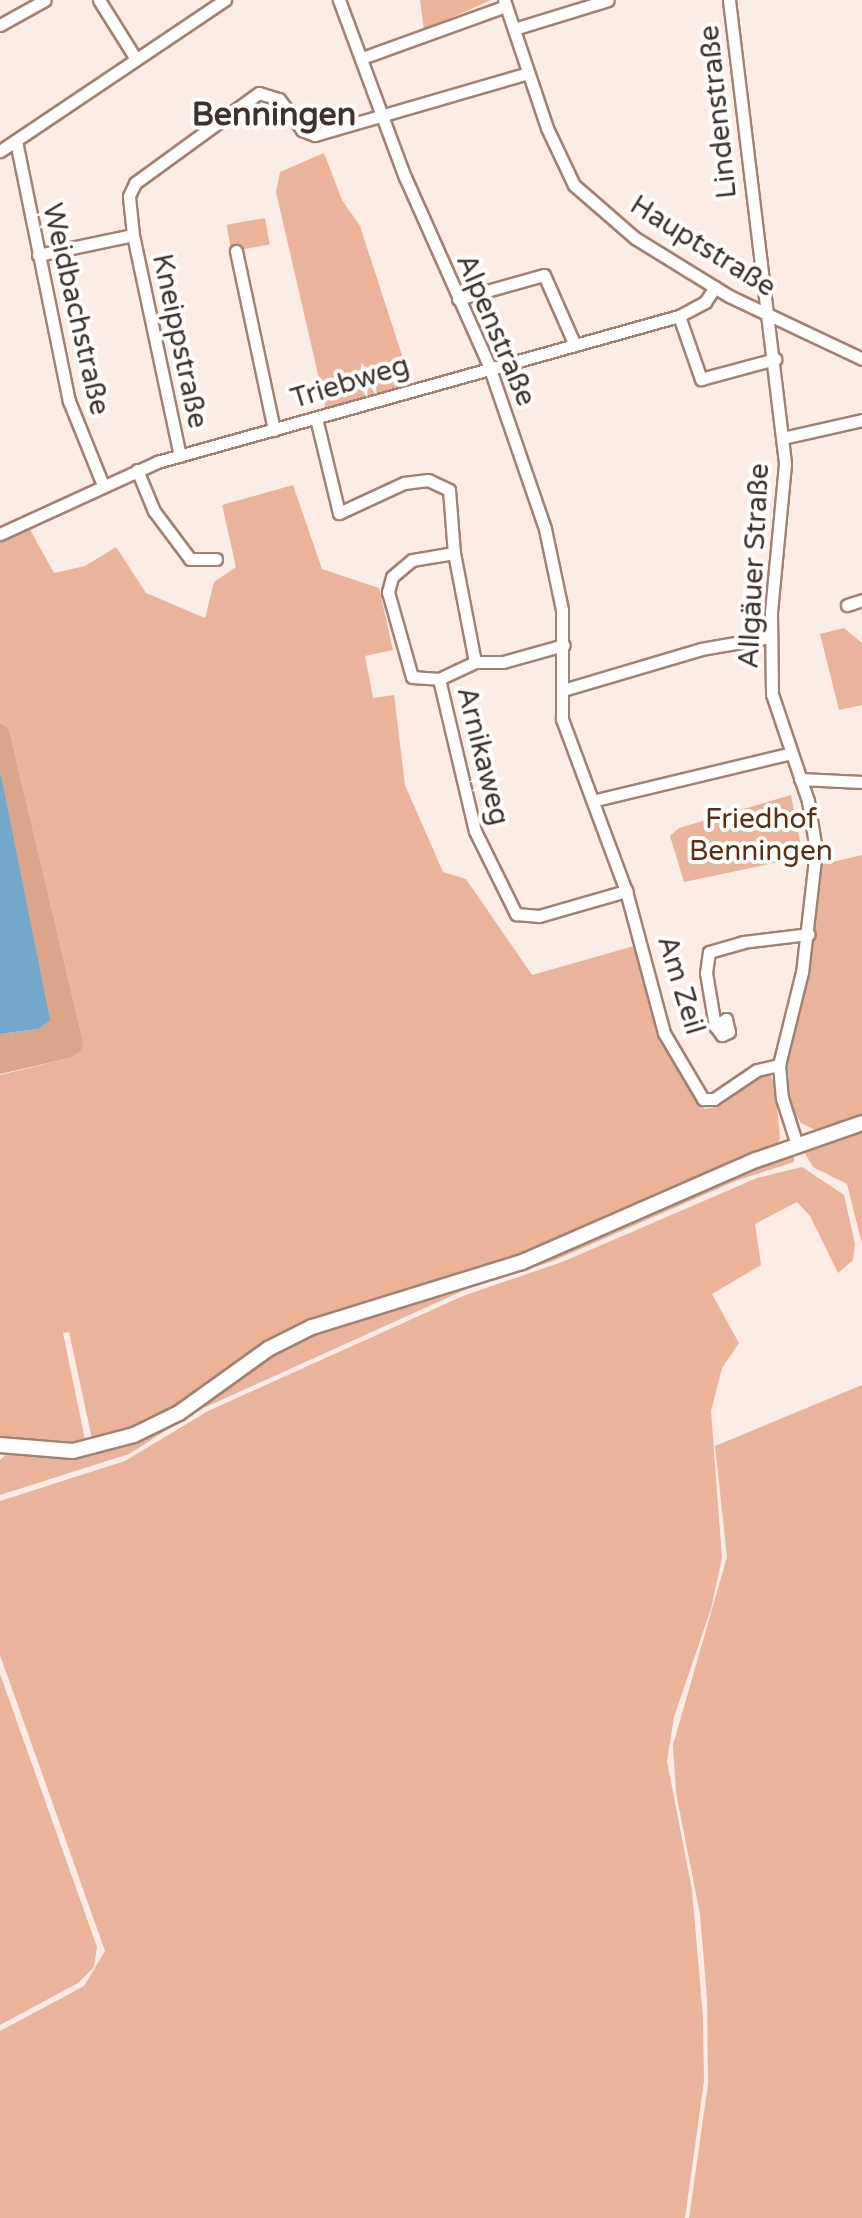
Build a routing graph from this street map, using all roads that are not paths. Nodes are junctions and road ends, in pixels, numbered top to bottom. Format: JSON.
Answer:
{"nodes":[{"id":1,"x":45,"y":0,"type":"edge"},
{"id":2,"x":99,"y":0,"type":"edge"},
{"id":3,"x":225,"y":0,"type":"edge"},
{"id":4,"x":339,"y":0,"type":"edge"},
{"id":5,"x":608,"y":0,"type":"edge"},
{"id":6,"x":729,"y":0,"type":"edge"},
{"id":7,"x":505,"y":3,"type":"edge"},
{"id":8,"x":0,"y":25,"type":"edge"},
{"id":9,"x":514,"y":29,"type":"junction"},
{"id":10,"x":362,"y":58,"type":"junction"},
{"id":11,"x":136,"y":59,"type":"junction"},
{"id":12,"x":528,"y":73,"type":"junction"},
{"id":13,"x":383,"y":116,"type":"junction"},
{"id":14,"x":16,"y":141,"type":"junction"},
{"id":15,"x":0,"y":151,"type":"edge"},
{"id":16,"x":133,"y":235,"type":"junction"},
{"id":17,"x":236,"y":251,"type":"dead end"},
{"id":18,"x":38,"y":255,"type":"junction"},
{"id":19,"x":715,"y":287,"type":"junction"},
{"id":20,"x":458,"y":299,"type":"junction"},
{"id":21,"x":766,"y":314,"type":"junction"},
{"id":22,"x":679,"y":316,"type":"junction"},
{"id":23,"x":574,"y":343,"type":"junction"},
{"id":24,"x":775,"y":359,"type":"junction"},
{"id":25,"x":862,"y":359,"type":"edge"},
{"id":26,"x":489,"y":366,"type":"junction"},
{"id":27,"x":316,"y":418,"type":"junction"},
{"id":28,"x":861,"y":424,"type":"edge"},
{"id":29,"x":274,"y":430,"type":"junction"},
{"id":30,"x":783,"y":438,"type":"junction"},
{"id":31,"x":180,"y":456,"type":"junction"},
{"id":32,"x":137,"y":470,"type":"junction"},
{"id":33,"x":103,"y":485,"type":"junction"},
{"id":34,"x":0,"y":534,"type":"edge"},
{"id":35,"x":454,"y":553,"type":"junction"},
{"id":36,"x":216,"y":559,"type":"dead end"},
{"id":37,"x":862,"y":600,"type":"edge"},
{"id":38,"x":847,"y":605,"type":"dead end"},
{"id":39,"x":770,"y":637,"type":"junction"},
{"id":40,"x":564,"y":645,"type":"junction"},
{"id":41,"x":475,"y":662,"type":"junction"},
{"id":42,"x":439,"y":679,"type":"junction"},
{"id":43,"x":563,"y":690,"type":"junction"},
{"id":44,"x":788,"y":754,"type":"junction"},
{"id":45,"x":800,"y":779,"type":"junction"},
{"id":46,"x":862,"y":782,"type":"edge"},
{"id":47,"x":596,"y":800,"type":"junction"},
{"id":48,"x":626,"y":891,"type":"junction"},
{"id":49,"x":809,"y":934,"type":"junction"},
{"id":50,"x":715,"y":1026,"type":"dead end"},
{"id":51,"x":779,"y":1065,"type":"junction"},
{"id":52,"x":862,"y":1123,"type":"edge"},
{"id":53,"x":797,"y":1145,"type":"junction"},
{"id":54,"x":0,"y":1445,"type":"edge"}],
"edges":[{"from":1,"to":8,"type":"street"},
{"from":2,"to":11,"type":"street"},
{"from":3,"to":11,"type":"street"},
{"from":4,"to":10,"type":"street","name":"Alpenstraße"},
{"from":5,"to":9,"type":"street"},
{"from":6,"to":21,"type":"street","name":"Lindenstraße"},
{"from":7,"to":9,"type":"street","name":"Hauptstraße"},
{"from":7,"to":10,"type":"street"},
{"from":9,"to":12,"type":"street","name":"Hauptstraße"},
{"from":10,"to":13,"type":"street","name":"Alpenstraße"},
{"from":11,"to":14,"type":"street"},
{"from":12,"to":13,"type":"street"},
{"from":12,"to":19,"type":"street","name":"Hauptstraße"},
{"from":13,"to":16,"type":"street","name":"Kneippstraße"},
{"from":13,"to":20,"type":"street","name":"Alpenstraße"},
{"from":14,"to":15,"type":"street"},
{"from":14,"to":18,"type":"street","name":"Weidbachstraße"},
{"from":16,"to":18,"type":"street"},
{"from":16,"to":31,"type":"street","name":"Kneippstraße"},
{"from":17,"to":29,"type":"street"},
{"from":18,"to":33,"type":"street","name":"Weidbachstraße"},
{"from":19,"to":21,"type":"street","name":"Hauptstraße"},
{"from":19,"to":22,"type":"street","name":"Triebweg"},
{"from":20,"to":23,"type":"street"},
{"from":20,"to":26,"type":"street","name":"Alpenstraße"},
{"from":21,"to":24,"type":"street","name":"Allgäuer Straße"},
{"from":21,"to":25,"type":"street","name":"Hauptstraße"},
{"from":22,"to":23,"type":"street","name":"Triebweg"},
{"from":22,"to":24,"type":"street"},
{"from":23,"to":26,"type":"street","name":"Triebweg"},
{"from":24,"to":30,"type":"street","name":"Allgäuer Straße"},
{"from":26,"to":27,"type":"street","name":"Triebweg"},
{"from":26,"to":40,"type":"street","name":"Alpenstraße"},
{"from":27,"to":29,"type":"street","name":"Triebweg"},
{"from":27,"to":35,"type":"street"},
{"from":28,"to":30,"type":"street"},
{"from":29,"to":31,"type":"street","name":"Triebweg"},
{"from":30,"to":39,"type":"street","name":"Allgäuer Straße"},
{"from":31,"to":32,"type":"street","name":"Triebweg"},
{"from":32,"to":33,"type":"street","name":"Triebweg"},
{"from":32,"to":36,"type":"street"},
{"from":33,"to":34,"type":"street","name":"Triebweg"},
{"from":35,"to":41,"type":"street"},
{"from":35,"to":42,"type":"street","name":"Arnikaweg"},
{"from":37,"to":38,"type":"street"},
{"from":39,"to":43,"type":"street"},
{"from":39,"to":44,"type":"street","name":"Allgäuer Straße"},
{"from":40,"to":41,"type":"street"},
{"from":40,"to":43,"type":"street","name":"Alpenstraße"},
{"from":41,"to":42,"type":"street","name":"Arnikaweg"},
{"from":42,"to":48,"type":"street","name":"Arnikaweg"},
{"from":43,"to":47,"type":"street","name":"Am Zeil"},
{"from":44,"to":45,"type":"street","name":"Allgäuer Straße"},
{"from":44,"to":47,"type":"street"},
{"from":45,"to":46,"type":"street"},
{"from":45,"to":49,"type":"street","name":"Allgäuer Straße"},
{"from":47,"to":48,"type":"street","name":"Am Zeil"},
{"from":48,"to":51,"type":"street","name":"Am Zeil"},
{"from":49,"to":50,"type":"street"},
{"from":49,"to":51,"type":"street","name":"Allgäuer Straße"},
{"from":51,"to":53,"type":"street","name":"Allgäuer Straße"},
{"from":52,"to":53,"type":"street"},
{"from":53,"to":54,"type":"street"}]}
